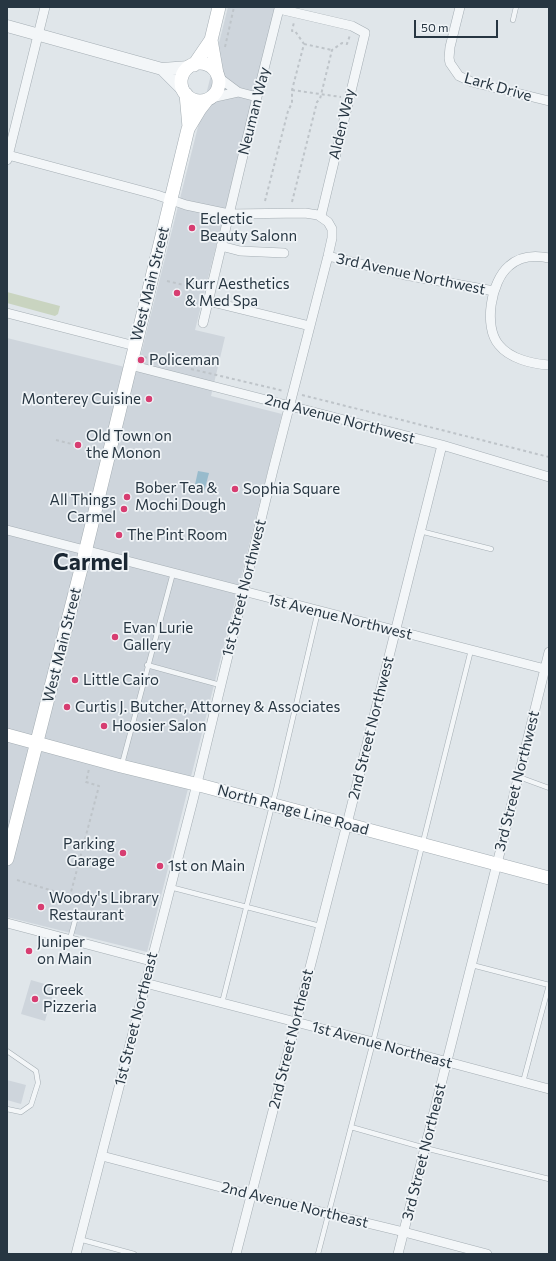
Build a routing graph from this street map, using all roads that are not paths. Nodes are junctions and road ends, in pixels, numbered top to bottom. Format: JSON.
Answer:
{"nodes":[{"id":1,"x":44,"y":7,"type":"edge"},
{"id":2,"x":219,"y":7,"type":"edge"},
{"id":3,"x":460,"y":7,"type":"edge"},
{"id":4,"x":516,"y":7,"type":"edge"},
{"id":5,"x":513,"y":20,"type":"dead end"},
{"id":6,"x":7,"y":26,"type":"edge"},
{"id":7,"x":365,"y":33,"type":"joint"},
{"id":8,"x":38,"y":35,"type":"junction"},
{"id":9,"x":211,"y":40,"type":"junction"},
{"id":10,"x":191,"y":66,"type":"junction"},
{"id":11,"x":162,"y":69,"type":"junction"},
{"id":12,"x":217,"y":75,"type":"junction"},
{"id":13,"x":184,"y":92,"type":"junction"},
{"id":14,"x":238,"y":92,"type":"junction"},
{"id":15,"x":256,"y":97,"type":"junction"},
{"id":16,"x":209,"y":99,"type":"junction"},
{"id":17,"x":549,"y":101,"type":"edge"},
{"id":18,"x":189,"y":127,"type":"junction"},
{"id":19,"x":8,"y":158,"type":"edge"},
{"id":20,"x":171,"y":200,"type":"junction"},
{"id":21,"x":229,"y":214,"type":"junction"},
{"id":22,"x":321,"y":216,"type":"junction"},
{"id":23,"x":332,"y":229,"type":"joint"},
{"id":24,"x":221,"y":246,"type":"junction"},
{"id":25,"x":284,"y":253,"type":"dead end"},
{"id":26,"x":328,"y":256,"type":"junction"},
{"id":27,"x":549,"y":258,"type":"edge"},
{"id":28,"x":494,"y":291,"type":"junction"},
{"id":29,"x":209,"y":296,"type":"junction"},
{"id":30,"x":7,"y":313,"type":"edge"},
{"id":31,"x":203,"y":322,"type":"dead end"},
{"id":32,"x":310,"y":326,"type":"junction"},
{"id":33,"x":133,"y":355,"type":"junction"},
{"id":34,"x":549,"y":365,"type":"edge"},
{"id":35,"x":290,"y":405,"type":"junction"},
{"id":36,"x":442,"y":445,"type":"junction"},
{"id":37,"x":549,"y":477,"type":"edge"},
{"id":38,"x":7,"y":530,"type":"edge"},
{"id":39,"x":420,"y":531,"type":"junction"},
{"id":40,"x":491,"y":549,"type":"dead end"},
{"id":41,"x":85,"y":551,"type":"junction"},
{"id":42,"x":173,"y":573,"type":"junction"},
{"id":43,"x":244,"y":592,"type":"junction"},
{"id":44,"x":318,"y":611,"type":"junction"},
{"id":45,"x":395,"y":630,"type":"junction"},
{"id":46,"x":471,"y":650,"type":"junction"},
{"id":47,"x":549,"y":652,"type":"edge"},
{"id":48,"x":148,"y":665,"type":"junction"},
{"id":49,"x":547,"y":670,"type":"edge"},
{"id":50,"x":220,"y":685,"type":"junction"},
{"id":51,"x":7,"y":735,"type":"edge"},
{"id":52,"x":37,"y":743,"type":"junction"},
{"id":53,"x":121,"y":766,"type":"junction"},
{"id":54,"x":519,"y":778,"type":"junction"},
{"id":55,"x":196,"y":784,"type":"junction"},
{"id":56,"x":549,"y":788,"type":"edge"},
{"id":57,"x":272,"y":804,"type":"junction"},
{"id":58,"x":347,"y":824,"type":"junction"},
{"id":59,"x":9,"y":841,"type":"edge"},
{"id":60,"x":422,"y":845,"type":"junction"},
{"id":61,"x":7,"y":859,"type":"edge"},
{"id":62,"x":497,"y":865,"type":"junction"},
{"id":63,"x":549,"y":878,"type":"edge"},
{"id":64,"x":170,"y":887,"type":"junction"},
{"id":65,"x":246,"y":907,"type":"junction"},
{"id":66,"x":77,"y":913,"type":"dead end"},
{"id":67,"x":7,"y":923,"type":"edge"},
{"id":68,"x":320,"y":926,"type":"junction"},
{"id":69,"x":70,"y":940,"type":"junction"},
{"id":70,"x":151,"y":961,"type":"junction"},
{"id":71,"x":472,"y":965,"type":"junction"},
{"id":72,"x":145,"y":983,"type":"junction"},
{"id":73,"x":549,"y":985,"type":"edge"},
{"id":74,"x":222,"y":1003,"type":"junction"},
{"id":75,"x":295,"y":1022,"type":"junction"},
{"id":76,"x":373,"y":1042,"type":"junction"},
{"id":77,"x":7,"y":1051,"type":"edge"},
{"id":78,"x":447,"y":1062,"type":"junction"},
{"id":79,"x":523,"y":1082,"type":"junction"},
{"id":80,"x":549,"y":1089,"type":"edge"},
{"id":81,"x":7,"y":1109,"type":"edge"},
{"id":82,"x":351,"y":1127,"type":"junction"},
{"id":83,"x":425,"y":1148,"type":"junction"},
{"id":84,"x":102,"y":1156,"type":"junction"},
{"id":85,"x":549,"y":1180,"type":"edge"},
{"id":86,"x":251,"y":1195,"type":"junction"},
{"id":87,"x":328,"y":1214,"type":"junction"},
{"id":88,"x":404,"y":1232,"type":"junction"},
{"id":89,"x":79,"y":1240,"type":"junction"},
{"id":90,"x":76,"y":1254,"type":"edge"},
{"id":91,"x":134,"y":1254,"type":"edge"},
{"id":92,"x":236,"y":1254,"type":"edge"},
{"id":93,"x":318,"y":1254,"type":"edge"},
{"id":94,"x":398,"y":1254,"type":"edge"},
{"id":95,"x":487,"y":1254,"type":"edge"}],
"edges":[{"from":1,"to":8,"type":"street"},
{"from":2,"to":9,"type":"main road"},
{"from":3,"to":17,"type":"street","name":"Lark Drive"},
{"from":4,"to":5,"type":"lane"},
{"from":6,"to":8,"type":"street"},
{"from":7,"to":15,"type":"street","name":"Neuman Way"},
{"from":7,"to":22,"type":"street","name":"Alden Way"},
{"from":8,"to":11,"type":"street"},
{"from":8,"to":19,"type":"street"},
{"from":9,"to":10,"type":"main road"},
{"from":9,"to":12,"type":"main road"},
{"from":10,"to":11,"type":"street"},
{"from":10,"to":12,"type":"main road"},
{"from":10,"to":13,"type":"main road"},
{"from":11,"to":13,"type":"street"},
{"from":12,"to":14,"type":"street"},
{"from":12,"to":16,"type":"main road"},
{"from":13,"to":16,"type":"main road"},
{"from":13,"to":18,"type":"main road","name":"West Main Street"},
{"from":14,"to":15,"type":"street"},
{"from":14,"to":16,"type":"street"},
{"from":15,"to":21,"type":"street","name":"Neuman Way"},
{"from":16,"to":18,"type":"main road","name":"West Main Street"},
{"from":18,"to":20,"type":"main road","name":"West Main Street"},
{"from":19,"to":20,"type":"street"},
{"from":20,"to":21,"type":"street"},
{"from":20,"to":33,"type":"main road","name":"West Main Street"},
{"from":21,"to":22,"type":"street"},
{"from":21,"to":24,"type":"street","name":"Neuman Way"},
{"from":22,"to":23,"type":"street","name":"3rd Avenue Northwest"},
{"from":23,"to":26,"type":"street","name":"1st Street Northwest"},
{"from":24,"to":25,"type":"street"},
{"from":24,"to":29,"type":"street","name":"Neuman Way"},
{"from":26,"to":28,"type":"street","name":"3rd Avenue Northwest"},
{"from":26,"to":32,"type":"street","name":"1st Street Northwest"},
{"from":27,"to":28,"type":"street"},
{"from":28,"to":34,"type":"street"},
{"from":29,"to":31,"type":"street","name":"Neuman Way"},
{"from":29,"to":32,"type":"street"},
{"from":30,"to":33,"type":"street","name":"2nd Avenue Northwest"},
{"from":32,"to":35,"type":"street","name":"1st Street Northwest"},
{"from":33,"to":35,"type":"street","name":"2nd Avenue Northwest"},
{"from":33,"to":41,"type":"main road","name":"West Main Street"},
{"from":35,"to":36,"type":"street","name":"2nd Avenue Northwest"},
{"from":35,"to":43,"type":"street","name":"1st Street Northwest"},
{"from":36,"to":37,"type":"street","name":"2nd Avenue Northwest"},
{"from":36,"to":39,"type":"street","name":"2nd Street Northwest"},
{"from":38,"to":41,"type":"street","name":"1st Avenue Northwest"},
{"from":39,"to":40,"type":"lane"},
{"from":39,"to":45,"type":"street","name":"2nd Street Northwest"},
{"from":41,"to":42,"type":"street","name":"1st Avenue Northwest"},
{"from":41,"to":52,"type":"main road","name":"West Main Street"},
{"from":42,"to":43,"type":"street","name":"1st Avenue Northwest"},
{"from":42,"to":48,"type":"lane"},
{"from":43,"to":44,"type":"street","name":"1st Avenue Northwest"},
{"from":43,"to":50,"type":"street","name":"1st Street Northwest"},
{"from":44,"to":45,"type":"street","name":"1st Avenue Northwest"},
{"from":44,"to":57,"type":"lane"},
{"from":45,"to":46,"type":"street","name":"1st Avenue Northwest"},
{"from":45,"to":58,"type":"street","name":"2nd Street Northwest"},
{"from":46,"to":49,"type":"street","name":"1st Avenue Northwest"},
{"from":46,"to":60,"type":"lane"},
{"from":47,"to":49,"type":"street","name":"3rd Street Northwest"},
{"from":48,"to":50,"type":"lane"},
{"from":48,"to":53,"type":"lane"},
{"from":49,"to":54,"type":"street","name":"3rd Street Northwest"},
{"from":50,"to":55,"type":"street","name":"1st Street Northwest"},
{"from":51,"to":52,"type":"main road","name":"North Range Line Road"},
{"from":52,"to":53,"type":"main road","name":"North Range Line Road"},
{"from":52,"to":59,"type":"main road","name":"West Main Street"},
{"from":53,"to":55,"type":"main road","name":"North Range Line Road"},
{"from":54,"to":56,"type":"lane"},
{"from":54,"to":62,"type":"street","name":"3rd Street Northwest"},
{"from":55,"to":57,"type":"main road","name":"North Range Line Road"},
{"from":55,"to":64,"type":"street","name":"1st Street Northeast"},
{"from":57,"to":58,"type":"main road","name":"North Range Line Road"},
{"from":57,"to":65,"type":"lane"},
{"from":58,"to":60,"type":"main road","name":"North Range Line Road"},
{"from":58,"to":68,"type":"street","name":"2nd Street Northeast"},
{"from":59,"to":61,"type":"main road","name":"West Main Street"},
{"from":60,"to":62,"type":"main road","name":"North Range Line Road"},
{"from":60,"to":76,"type":"lane"},
{"from":62,"to":63,"type":"main road","name":"North Range Line Road"},
{"from":62,"to":71,"type":"street","name":"3rd Street Northeast"},
{"from":64,"to":65,"type":"lane"},
{"from":64,"to":70,"type":"street","name":"1st Street Northeast"},
{"from":65,"to":68,"type":"lane"},
{"from":65,"to":74,"type":"lane"},
{"from":66,"to":69,"type":"lane"},
{"from":67,"to":69,"type":"street"},
{"from":68,"to":75,"type":"street","name":"2nd Street Northeast"},
{"from":69,"to":70,"type":"street"},
{"from":70,"to":72,"type":"street","name":"1st Street Northeast"},
{"from":71,"to":73,"type":"lane"},
{"from":71,"to":78,"type":"street","name":"3rd Street Northeast"},
{"from":72,"to":74,"type":"street","name":"1st Avenue Northeast"},
{"from":72,"to":84,"type":"street","name":"1st Street Northeast"},
{"from":73,"to":79,"type":"lane"},
{"from":74,"to":75,"type":"street","name":"1st Avenue Northeast"},
{"from":75,"to":76,"type":"street","name":"1st Avenue Northeast"},
{"from":75,"to":86,"type":"street","name":"2nd Street Northeast"},
{"from":76,"to":78,"type":"street","name":"1st Avenue Northeast"},
{"from":76,"to":82,"type":"lane"},
{"from":77,"to":81,"type":"lane"},
{"from":78,"to":79,"type":"street","name":"1st Avenue Northeast"},
{"from":78,"to":83,"type":"street","name":"3rd Street Northeast"},
{"from":79,"to":80,"type":"street","name":"1st Avenue Northeast"},
{"from":82,"to":83,"type":"lane"},
{"from":82,"to":87,"type":"lane"},
{"from":83,"to":85,"type":"lane"},
{"from":83,"to":88,"type":"street","name":"3rd Street Northeast"},
{"from":84,"to":86,"type":"street","name":"2nd Avenue Northeast"},
{"from":84,"to":89,"type":"street","name":"1st Street Northeast"},
{"from":86,"to":87,"type":"street","name":"2nd Avenue Northeast"},
{"from":86,"to":92,"type":"street","name":"2nd Street Northeast"},
{"from":87,"to":88,"type":"street","name":"2nd Avenue Northeast"},
{"from":87,"to":93,"type":"lane"},
{"from":88,"to":94,"type":"street","name":"3rd Street Northeast"},
{"from":88,"to":95,"type":"street","name":"2nd Avenue Northeast"},
{"from":89,"to":90,"type":"street","name":"1st Street Northeast"},
{"from":89,"to":91,"type":"lane"}]}
